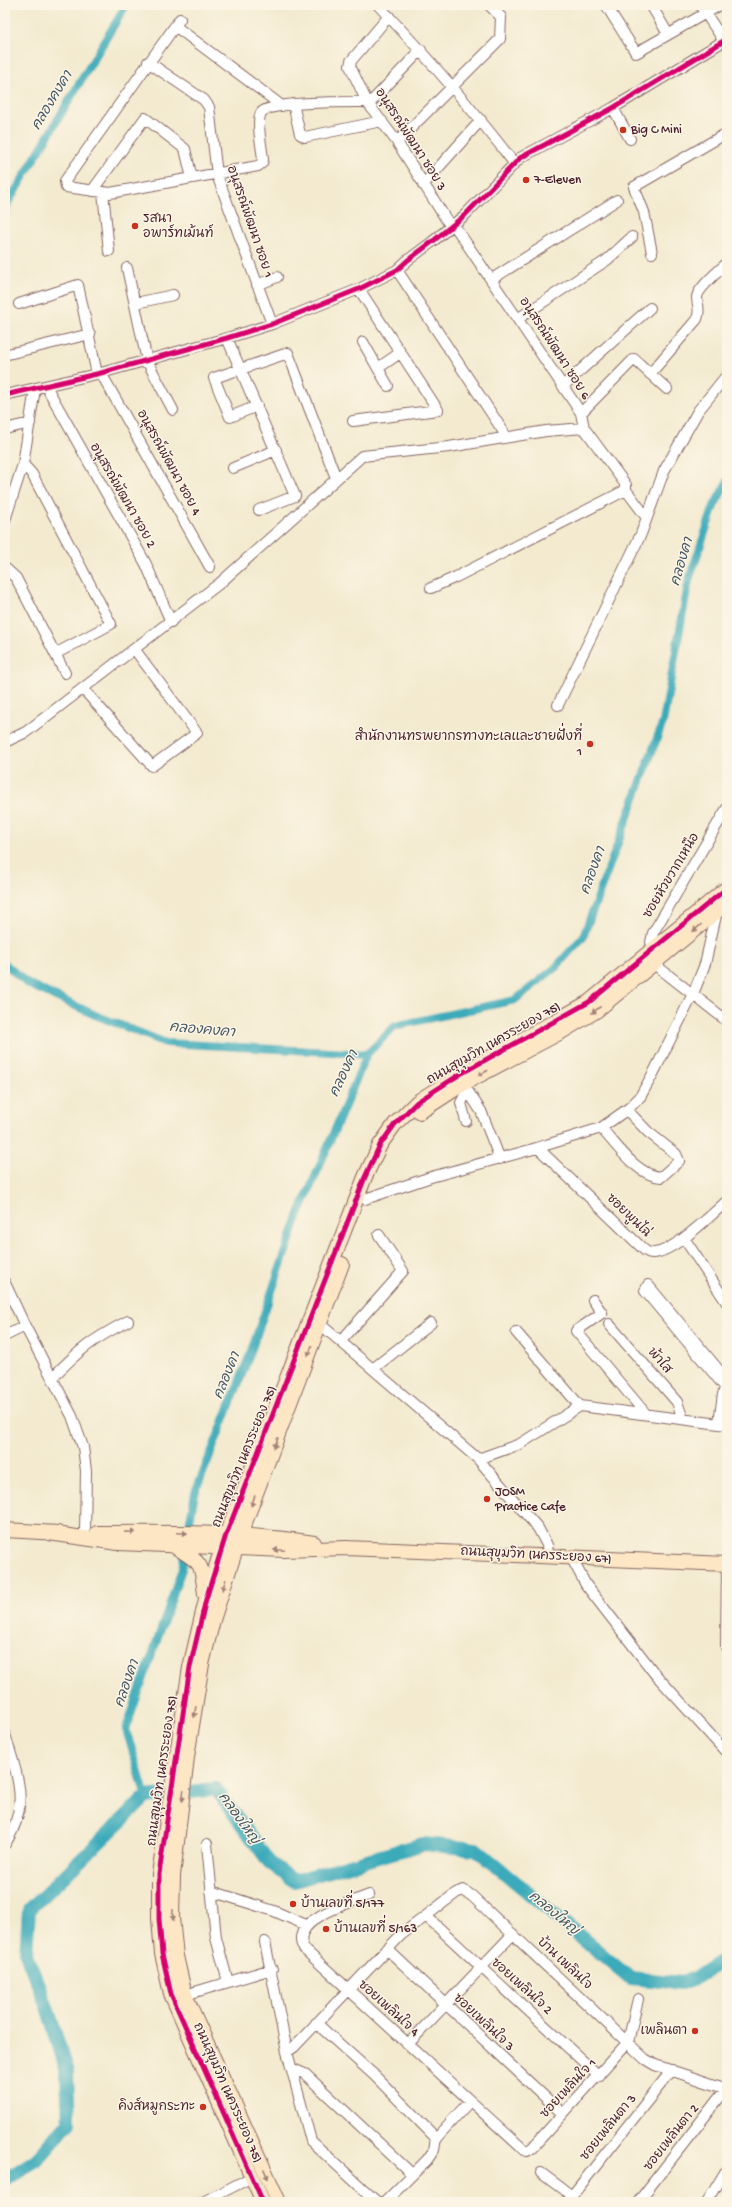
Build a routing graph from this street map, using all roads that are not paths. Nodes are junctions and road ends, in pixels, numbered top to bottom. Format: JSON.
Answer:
{"nodes":[{"id":1,"x":378,"y":5,"type":"edge"},
{"id":2,"x":489,"y":5,"type":"edge"},
{"id":3,"x":650,"y":5,"type":"edge"},
{"id":4,"x":720,"y":5,"type":"edge"},
{"id":5,"x":610,"y":6,"type":"edge"},
{"id":6,"x":703,"y":9,"type":"edge"},
{"id":7,"x":389,"y":16,"type":"junction"},
{"id":8,"x":668,"y":34,"type":"junction"},
{"id":9,"x":725,"y":40,"type":"edge"},
{"id":10,"x":421,"y":50,"type":"junction"},
{"id":11,"x":148,"y":62,"type":"junction"},
{"id":12,"x":452,"y":86,"type":"junction"},
{"id":13,"x":368,"y":103,"type":"junction"},
{"id":14,"x":293,"y":104,"type":"junction"},
{"id":15,"x":282,"y":106,"type":"junction"},
{"id":16,"x":613,"y":108,"type":"junction"},
{"id":17,"x":481,"y":120,"type":"junction"},
{"id":18,"x":382,"y":121,"type":"junction"},
{"id":19,"x":727,"y":133,"type":"edge"},
{"id":20,"x":630,"y":139,"type":"dead end"},
{"id":21,"x":397,"y":142,"type":"junction"},
{"id":22,"x":514,"y":163,"type":"junction"},
{"id":23,"x":217,"y":175,"type":"junction"},
{"id":24,"x":192,"y":178,"type":"junction"},
{"id":25,"x":424,"y":185,"type":"junction"},
{"id":26,"x":92,"y":192,"type":"junction"},
{"id":27,"x":103,"y":192,"type":"junction"},
{"id":28,"x":617,"y":200,"type":"dead end"},
{"id":29,"x":452,"y":226,"type":"junction"},
{"id":30,"x":632,"y":237,"type":"dead end"},
{"id":31,"x":109,"y":250,"type":"dead end"},
{"id":32,"x":652,"y":253,"type":"dead end"},
{"id":33,"x":727,"y":263,"type":"edge"},
{"id":34,"x":127,"y":268,"type":"dead end"},
{"id":35,"x":397,"y":270,"type":"junction"},
{"id":36,"x":277,"y":277,"type":"dead end"},
{"id":37,"x":492,"y":280,"type":"junction"},
{"id":38,"x":257,"y":285,"type":"junction"},
{"id":39,"x":359,"y":290,"type":"junction"},
{"id":40,"x":173,"y":295,"type":"dead end"},
{"id":41,"x":136,"y":303,"type":"junction"},
{"id":42,"x":19,"y":304,"type":"dead end"},
{"id":43,"x":650,"y":308,"type":"dead end"},
{"id":44,"x":519,"y":318,"type":"junction"},
{"id":45,"x":272,"y":324,"type":"junction"},
{"id":46,"x":90,"y":334,"type":"junction"},
{"id":47,"x":227,"y":338,"type":"junction"},
{"id":48,"x":363,"y":342,"type":"dead end"},
{"id":49,"x":400,"y":353,"type":"junction"},
{"id":50,"x":8,"y":354,"type":"dead end"},
{"id":51,"x":147,"y":361,"type":"junction"},
{"id":52,"x":240,"y":368,"type":"junction"},
{"id":53,"x":378,"y":368,"type":"junction"},
{"id":54,"x":99,"y":374,"type":"junction"},
{"id":55,"x":650,"y":374,"type":"junction"},
{"id":56,"x":727,"y":375,"type":"edge"},
{"id":57,"x":46,"y":386,"type":"junction"},
{"id":58,"x":388,"y":386,"type":"dead end"},
{"id":59,"x":563,"y":386,"type":"junction"},
{"id":60,"x":35,"y":389,"type":"junction"},
{"id":61,"x":667,"y":389,"type":"dead end"},
{"id":62,"x":5,"y":395,"type":"edge"},
{"id":63,"x":257,"y":406,"type":"junction"},
{"id":64,"x":173,"y":410,"type":"dead end"},
{"id":65,"x":581,"y":413,"type":"junction"},
{"id":66,"x":353,"y":421,"type":"dead end"},
{"id":67,"x":30,"y":423,"type":"junction"},
{"id":68,"x":584,"y":428,"type":"junction"},
{"id":69,"x":5,"y":429,"type":"edge"},
{"id":70,"x":503,"y":430,"type":"dead end"},
{"id":71,"x":276,"y":450,"type":"junction"},
{"id":72,"x":23,"y":464,"type":"junction"},
{"id":73,"x":233,"y":468,"type":"dead end"},
{"id":74,"x":336,"y":478,"type":"junction"},
{"id":75,"x":626,"y":490,"type":"junction"},
{"id":76,"x":259,"y":510,"type":"dead end"},
{"id":77,"x":647,"y":518,"type":"junction"},
{"id":78,"x":5,"y":520,"type":"edge"},
{"id":79,"x":210,"y":566,"type":"dead end"},
{"id":80,"x":5,"y":568,"type":"edge"},
{"id":81,"x":431,"y":588,"type":"dead end"},
{"id":82,"x":171,"y":622,"type":"junction"},
{"id":83,"x":135,"y":650,"type":"junction"},
{"id":84,"x":55,"y":654,"type":"junction"},
{"id":85,"x":65,"y":673,"type":"dead end"},
{"id":86,"x":83,"y":689,"type":"junction"},
{"id":87,"x":558,"y":705,"type":"dead end"},
{"id":88,"x":5,"y":742,"type":"edge"},
{"id":89,"x":727,"y":808,"type":"edge"},
{"id":90,"x":727,"y":888,"type":"edge"},
{"id":91,"x":722,"y":907,"type":"edge"},
{"id":92,"x":656,"y":957,"type":"junction"},
{"id":93,"x":693,"y":994,"type":"junction"},
{"id":94,"x":727,"y":1021,"type":"edge"},
{"id":95,"x":465,"y":1088,"type":"junction"},
{"id":96,"x":628,"y":1110,"type":"junction"},
{"id":97,"x":466,"y":1121,"type":"dead end"},
{"id":98,"x":601,"y":1128,"type":"junction"},
{"id":99,"x":538,"y":1148,"type":"junction"},
{"id":100,"x":500,"y":1159,"type":"junction"},
{"id":101,"x":365,"y":1199,"type":"junction"},
{"id":102,"x":727,"y":1201,"type":"edge"},
{"id":103,"x":379,"y":1235,"type":"dead end"},
{"id":104,"x":684,"y":1238,"type":"junction"},
{"id":105,"x":5,"y":1283,"type":"edge"},
{"id":106,"x":593,"y":1300,"type":"dead end"},
{"id":107,"x":727,"y":1303,"type":"edge"},
{"id":108,"x":128,"y":1321,"type":"dead end"},
{"id":109,"x":432,"y":1323,"type":"dead end"},
{"id":110,"x":320,"y":1324,"type":"junction"},
{"id":111,"x":609,"y":1324,"type":"dead end"},
{"id":112,"x":25,"y":1326,"type":"junction"},
{"id":113,"x":516,"y":1332,"type":"dead end"},
{"id":114,"x":5,"y":1336,"type":"edge"},
{"id":115,"x":341,"y":1341,"type":"junction"},
{"id":116,"x":694,"y":1346,"type":"junction"},
{"id":117,"x":374,"y":1368,"type":"junction"},
{"id":118,"x":52,"y":1378,"type":"junction"},
{"id":119,"x":726,"y":1383,"type":"edge"},
{"id":120,"x":580,"y":1406,"type":"junction"},
{"id":121,"x":646,"y":1414,"type":"junction"},
{"id":122,"x":682,"y":1419,"type":"junction"},
{"id":123,"x":723,"y":1424,"type":"edge"},
{"id":124,"x":478,"y":1459,"type":"junction"},
{"id":125,"x":246,"y":1521,"type":"junction"},
{"id":126,"x":5,"y":1530,"type":"edge"},
{"id":127,"x":49,"y":1533,"type":"junction"},
{"id":128,"x":86,"y":1533,"type":"junction"},
{"id":129,"x":157,"y":1538,"type":"junction"},
{"id":130,"x":269,"y":1538,"type":"junction"},
{"id":131,"x":206,"y":1540,"type":"junction"},
{"id":132,"x":224,"y":1541,"type":"junction"},
{"id":133,"x":238,"y":1542,"type":"junction"},
{"id":134,"x":174,"y":1546,"type":"junction"},
{"id":135,"x":346,"y":1548,"type":"junction"},
{"id":136,"x":548,"y":1556,"type":"junction"},
{"id":137,"x":571,"y":1557,"type":"junction"},
{"id":138,"x":727,"y":1564,"type":"edge"},
{"id":139,"x":206,"y":1598,"type":"junction"},
{"id":140,"x":726,"y":1647,"type":"edge"},
{"id":141,"x":5,"y":1734,"type":"edge"},
{"id":142,"x":727,"y":1753,"type":"edge"},
{"id":143,"x":182,"y":1756,"type":"junction"},
{"id":144,"x":5,"y":1844,"type":"edge"},
{"id":145,"x":206,"y":1844,"type":"dead end"},
{"id":146,"x":166,"y":1875,"type":"junction"},
{"id":147,"x":211,"y":1891,"type":"junction"},
{"id":148,"x":369,"y":1895,"type":"dead end"},
{"id":149,"x":426,"y":1916,"type":"junction"},
{"id":150,"x":306,"y":1925,"type":"junction"},
{"id":151,"x":513,"y":1934,"type":"junction"},
{"id":152,"x":265,"y":1942,"type":"dead end"},
{"id":153,"x":387,"y":1949,"type":"junction"},
{"id":154,"x":481,"y":1968,"type":"junction"},
{"id":155,"x":272,"y":1969,"type":"junction"},
{"id":156,"x":228,"y":1982,"type":"junction"},
{"id":157,"x":349,"y":1990,"type":"junction"},
{"id":158,"x":185,"y":1995,"type":"junction"},
{"id":159,"x":638,"y":1999,"type":"dead end"},
{"id":160,"x":445,"y":2006,"type":"junction"},
{"id":161,"x":316,"y":2023,"type":"junction"},
{"id":162,"x":628,"y":2042,"type":"junction"},
{"id":163,"x":408,"y":2044,"type":"junction"},
{"id":164,"x":287,"y":2052,"type":"junction"},
{"id":165,"x":293,"y":2070,"type":"junction"},
{"id":166,"x":672,"y":2070,"type":"junction"},
{"id":167,"x":599,"y":2076,"type":"junction"},
{"id":168,"x":726,"y":2089,"type":"edge"},
{"id":169,"x":470,"y":2101,"type":"junction"},
{"id":170,"x":564,"y":2114,"type":"junction"},
{"id":171,"x":238,"y":2129,"type":"junction"},
{"id":172,"x":436,"y":2138,"type":"junction"},
{"id":173,"x":527,"y":2151,"type":"joint"},
{"id":174,"x":727,"y":2170,"type":"edge"},
{"id":175,"x":541,"y":2173,"type":"dead end"},
{"id":176,"x":412,"y":2174,"type":"junction"},
{"id":177,"x":252,"y":2177,"type":"junction"},
{"id":178,"x":570,"y":2199,"type":"edge"},
{"id":179,"x":203,"y":2202,"type":"edge"},
{"id":180,"x":263,"y":2202,"type":"edge"},
{"id":181,"x":279,"y":2202,"type":"edge"},
{"id":182,"x":377,"y":2202,"type":"edge"},
{"id":183,"x":384,"y":2202,"type":"edge"},
{"id":184,"x":638,"y":2202,"type":"edge"},
{"id":185,"x":707,"y":2202,"type":"edge"}],
"edges":[{"from":1,"to":7,"type":"street"},
{"from":2,"to":12,"type":"street"},
{"from":3,"to":8,"type":"street"},
{"from":4,"to":6,"type":"street"},
{"from":5,"to":8,"type":"street"},
{"from":6,"to":8,"type":"street"},
{"from":6,"to":9,"type":"street"},
{"from":7,"to":10,"type":"street"},
{"from":7,"to":13,"type":"street","name":"อนุสรณ์พัฒนา ซอย 3"},
{"from":9,"to":16,"type":"street"},
{"from":10,"to":12,"type":"street"},
{"from":10,"to":13,"type":"street"},
{"from":11,"to":15,"type":"street"},
{"from":11,"to":23,"type":"street","name":"อนุสรณ์พัฒนา ซอย 1"},
{"from":11,"to":26,"type":"street"},
{"from":12,"to":17,"type":"street"},
{"from":12,"to":21,"type":"street"},
{"from":13,"to":14,"type":"street"},
{"from":13,"to":18,"type":"street","name":"อนุสรณ์พัฒนา ซอย 3"},
{"from":14,"to":15,"type":"street"},
{"from":14,"to":18,"type":"street"},
{"from":15,"to":23,"type":"street"},
{"from":16,"to":20,"type":"street"},
{"from":16,"to":22,"type":"street"},
{"from":17,"to":22,"type":"street"},
{"from":17,"to":25,"type":"street"},
{"from":18,"to":21,"type":"street","name":"อนุสรณ์พัฒนา ซอย 3"},
{"from":19,"to":32,"type":"street"},
{"from":21,"to":25,"type":"street","name":"อนุสรณ์พัฒนา ซอย 3"},
{"from":22,"to":29,"type":"street"},
{"from":23,"to":24,"type":"street"},
{"from":23,"to":38,"type":"street","name":"อนุสรณ์พัฒนา ซอย 1"},
{"from":24,"to":26,"type":"street"},
{"from":24,"to":27,"type":"street"},
{"from":25,"to":29,"type":"street","name":"อนุสรณ์พัฒนา ซอย 3"},
{"from":26,"to":27,"type":"street"},
{"from":27,"to":31,"type":"street"},
{"from":28,"to":37,"type":"street"},
{"from":29,"to":35,"type":"street"},
{"from":29,"to":37,"type":"street","name":"อนุสรณ์พัฒนา ซอย 6"},
{"from":30,"to":44,"type":"street"},
{"from":33,"to":55,"type":"street"},
{"from":34,"to":41,"type":"street"},
{"from":35,"to":39,"type":"street"},
{"from":35,"to":70,"type":"street"},
{"from":36,"to":38,"type":"street"},
{"from":37,"to":44,"type":"street","name":"อนุสรณ์พัฒนา ซอย 6"},
{"from":38,"to":45,"type":"street","name":"อนุสรณ์พัฒนา ซอย 1"},
{"from":39,"to":45,"type":"street"},
{"from":39,"to":49,"type":"street"},
{"from":40,"to":41,"type":"street"},
{"from":41,"to":51,"type":"street"},
{"from":42,"to":46,"type":"street","name":"อนุสรณ์พัฒนา ซอย 4"},
{"from":43,"to":59,"type":"street"},
{"from":44,"to":59,"type":"street","name":"อนุสรณ์พัฒนา ซอย 6"},
{"from":45,"to":47,"type":"street"},
{"from":46,"to":50,"type":"street"},
{"from":46,"to":54,"type":"street","name":"อนุสรณ์พัฒนา ซอย 4"},
{"from":47,"to":51,"type":"street"},
{"from":47,"to":52,"type":"street"},
{"from":48,"to":53,"type":"street"},
{"from":49,"to":53,"type":"street"},
{"from":49,"to":66,"type":"street"},
{"from":51,"to":54,"type":"street"},
{"from":51,"to":64,"type":"street"},
{"from":52,"to":63,"type":"street"},
{"from":52,"to":63,"type":"street"},
{"from":52,"to":74,"type":"street"},
{"from":53,"to":58,"type":"street"},
{"from":54,"to":57,"type":"street"},
{"from":54,"to":79,"type":"street","name":"อนุสรณ์พัฒนา ซอย 4"},
{"from":55,"to":61,"type":"street"},
{"from":55,"to":65,"type":"street"},
{"from":56,"to":77,"type":"street"},
{"from":57,"to":60,"type":"street"},
{"from":57,"to":82,"type":"street","name":"อนุสรณ์พัฒนา ซอย 2"},
{"from":59,"to":65,"type":"street","name":"อนุสรณ์พัฒนา ซอย 6"},
{"from":60,"to":62,"type":"street"},
{"from":60,"to":67,"type":"street"},
{"from":63,"to":71,"type":"street"},
{"from":65,"to":68,"type":"street","name":"อนุสรณ์พัฒนา ซอย 6"},
{"from":67,"to":69,"type":"street"},
{"from":67,"to":72,"type":"street"},
{"from":68,"to":74,"type":"street"},
{"from":68,"to":75,"type":"street","name":"อนุสรณ์พัฒนา ซอย 6"},
{"from":71,"to":73,"type":"street"},
{"from":71,"to":76,"type":"street"},
{"from":72,"to":78,"type":"street"},
{"from":72,"to":84,"type":"street"},
{"from":74,"to":82,"type":"street"},
{"from":75,"to":77,"type":"street","name":"อนุสรณ์พัฒนา ซอย 6"},
{"from":75,"to":81,"type":"street"},
{"from":77,"to":87,"type":"street"},
{"from":80,"to":84,"type":"street"},
{"from":82,"to":83,"type":"street"},
{"from":83,"to":86,"type":"street"},
{"from":83,"to":86,"type":"street"},
{"from":84,"to":85,"type":"street"},
{"from":86,"to":88,"type":"street"},
{"from":89,"to":92,"type":"street","name":"ซอยหัวขวากเหนือ"},
{"from":90,"to":92,"type":"street","name":"ถนนสุขุมวิท (นครระยอง 75)"},
{"from":91,"to":92,"type":"street","name":"ถนนสุขุมวิท (นครระยอง 75)","one_way":true},
{"from":91,"to":93,"type":"street"},
{"from":92,"to":93,"type":"street"},
{"from":92,"to":95,"type":"street","name":"ถนนสุขุมวิท (นครระยอง 75)","one_way":true},
{"from":92,"to":132,"type":"street","name":"ถนนสุขุมวิท (นครระยอง 75)"},
{"from":93,"to":94,"type":"street"},
{"from":93,"to":96,"type":"street"},
{"from":95,"to":97,"type":"street"},
{"from":95,"to":100,"type":"street"},
{"from":95,"to":101,"type":"street","name":"ถนนสุขุมวิท (นครระยอง 75)"},
{"from":96,"to":98,"type":"street"},
{"from":96,"to":98,"type":"street"},
{"from":98,"to":99,"type":"street"},
{"from":99,"to":100,"type":"street"},
{"from":99,"to":104,"type":"street","name":"ซอยพูนไฉ่"},
{"from":100,"to":101,"type":"street"},
{"from":101,"to":110,"type":"street","name":"ถนนสุขุมวิท (นครระยอง 75)"},
{"from":102,"to":104,"type":"street","name":"ซอยพูนไฉ่"},
{"from":103,"to":115,"type":"street"},
{"from":104,"to":107,"type":"street"},
{"from":105,"to":112,"type":"street"},
{"from":106,"to":121,"type":"street"},
{"from":108,"to":118,"type":"street"},
{"from":109,"to":117,"type":"street"},
{"from":110,"to":115,"type":"street"},
{"from":110,"to":125,"type":"street","name":"ถนนสุขุมวิท (นครระยอง 75)","one_way":true},
{"from":111,"to":122,"type":"street","name":"พ้าใส"},
{"from":112,"to":114,"type":"street"},
{"from":112,"to":118,"type":"street"},
{"from":113,"to":120,"type":"street"},
{"from":115,"to":117,"type":"street"},
{"from":116,"to":116,"type":"street"},
{"from":116,"to":119,"type":"street"},
{"from":117,"to":124,"type":"street"},
{"from":118,"to":128,"type":"street"},
{"from":119,"to":123,"type":"street"},
{"from":120,"to":121,"type":"street"},
{"from":120,"to":124,"type":"street"},
{"from":121,"to":122,"type":"street"},
{"from":122,"to":123,"type":"street"},
{"from":124,"to":136,"type":"street"},
{"from":125,"to":130,"type":"street"},
{"from":125,"to":133,"type":"street","name":"ถนนสุขุมวิท (นครระยอง 75)"},
{"from":126,"to":127,"type":"street"},
{"from":127,"to":128,"type":"street"},
{"from":127,"to":129,"type":"street"},
{"from":128,"to":129,"type":"street","one_way":true},
{"from":129,"to":131,"type":"street","one_way":true},
{"from":129,"to":134,"type":"street"},
{"from":130,"to":133,"type":"street","name":"ถนนสุขุมวิท (นครระยอง 67)"},
{"from":130,"to":135,"type":"street","name":"ถนนสุขุมวิท (นครระยอง 67)"},
{"from":131,"to":132,"type":"street","name":"ถนนสุขุมวิท (นครระยอง 67)"},
{"from":131,"to":134,"type":"street"},
{"from":132,"to":133,"type":"street","name":"ถนนสุขุมวิท (นครระยอง 67)"},
{"from":132,"to":139,"type":"street","name":"ถนนสุขุมวิท (นครระยอง 75)"},
{"from":135,"to":133,"type":"street","name":"ถนนสุขุมวิท (นครระยอง 67)","one_way":true},
{"from":133,"to":143,"type":"street","name":"ถนนสุขุมวิท (นครระยอง 75)","one_way":true},
{"from":134,"to":139,"type":"street"},
{"from":135,"to":136,"type":"street","name":"ถนนสุขุมวิท (นครระยอง 67)"},
{"from":136,"to":137,"type":"street","name":"ถนนสุขุมวิท (นครระยอง 67)"},
{"from":137,"to":138,"type":"street","name":"ถนนสุขุมวิท (นครระยอง 67)"},
{"from":137,"to":142,"type":"street"},
{"from":138,"to":140,"type":"street"},
{"from":139,"to":143,"type":"street","name":"ถนนสุขุมวิท (นครระยอง 75)"},
{"from":141,"to":144,"type":"street"},
{"from":143,"to":146,"type":"street","name":"ถนนสุขุมวิท (นครระยอง 75)"},
{"from":145,"to":147,"type":"street"},
{"from":146,"to":158,"type":"street","name":"ถนนสุขุมวิท (นครระยอง 75)","one_way":true},
{"from":146,"to":171,"type":"street","name":"ถนนสุขุมวิท (นครระยอง 75)"},
{"from":147,"to":150,"type":"street"},
{"from":147,"to":156,"type":"street"},
{"from":148,"to":150,"type":"street"},
{"from":149,"to":151,"type":"street","name":"บ้าน เพลินใจ"},
{"from":149,"to":153,"type":"street"},
{"from":149,"to":154,"type":"street","name":"ซอยเพลินใจ 2"},
{"from":150,"to":157,"type":"street","name":"ซอยเพลินใจ 4"},
{"from":151,"to":154,"type":"street"},
{"from":151,"to":162,"type":"street","name":"บ้าน เพลินใจ"},
{"from":152,"to":155,"type":"street"},
{"from":153,"to":157,"type":"street"},
{"from":153,"to":160,"type":"street","name":"ซอยเพลินใจ 3"},
{"from":154,"to":160,"type":"street"},
{"from":154,"to":167,"type":"street","name":"ซอยเพลินใจ 2"},
{"from":155,"to":156,"type":"street"},
{"from":155,"to":164,"type":"street"},
{"from":156,"to":158,"type":"street"},
{"from":157,"to":161,"type":"street"},
{"from":157,"to":163,"type":"street","name":"ซอยเพลินใจ 4"},
{"from":158,"to":171,"type":"street","name":"ถนนสุขุมวิท (นครระยอง 75)"},
{"from":159,"to":162,"type":"street"},
{"from":160,"to":163,"type":"street"},
{"from":160,"to":170,"type":"street","name":"ซอยเพลินใจ 3"},
{"from":161,"to":164,"type":"street"},
{"from":161,"to":172,"type":"street"},
{"from":162,"to":166,"type":"street","name":"บ้าน เพลินใจ"},
{"from":162,"to":167,"type":"street","name":"ซอยเพลินใจ 1"},
{"from":163,"to":169,"type":"street","name":"ซอยเพลินใจ 4"},
{"from":164,"to":165,"type":"street"},
{"from":165,"to":176,"type":"street"},
{"from":165,"to":182,"type":"street"},
{"from":166,"to":168,"type":"street"},
{"from":166,"to":178,"type":"street","name":"ซอยเพลินตา 3"},
{"from":167,"to":170,"type":"street","name":"ซอยเพลินใจ 1"},
{"from":168,"to":184,"type":"street","name":"ซอยเพลินตา 2"},
{"from":169,"to":172,"type":"street"},
{"from":169,"to":173,"type":"street","name":"ซอยเพลินใจ 4"},
{"from":170,"to":173,"type":"street","name":"ซอยเพลินใจ 1"},
{"from":171,"to":177,"type":"street","name":"ถนนสุขุมวิท (นครระยอง 75)"},
{"from":171,"to":181,"type":"street","name":"ถนนสุขุมวิท (นครระยอง 75)","one_way":true},
{"from":172,"to":176,"type":"street"},
{"from":174,"to":185,"type":"street"},
{"from":175,"to":178,"type":"street"},
{"from":176,"to":183,"type":"street"},
{"from":177,"to":179,"type":"street"},
{"from":177,"to":180,"type":"street","name":"ถนนสุขุมวิท (นครระยอง 75)"}]}
